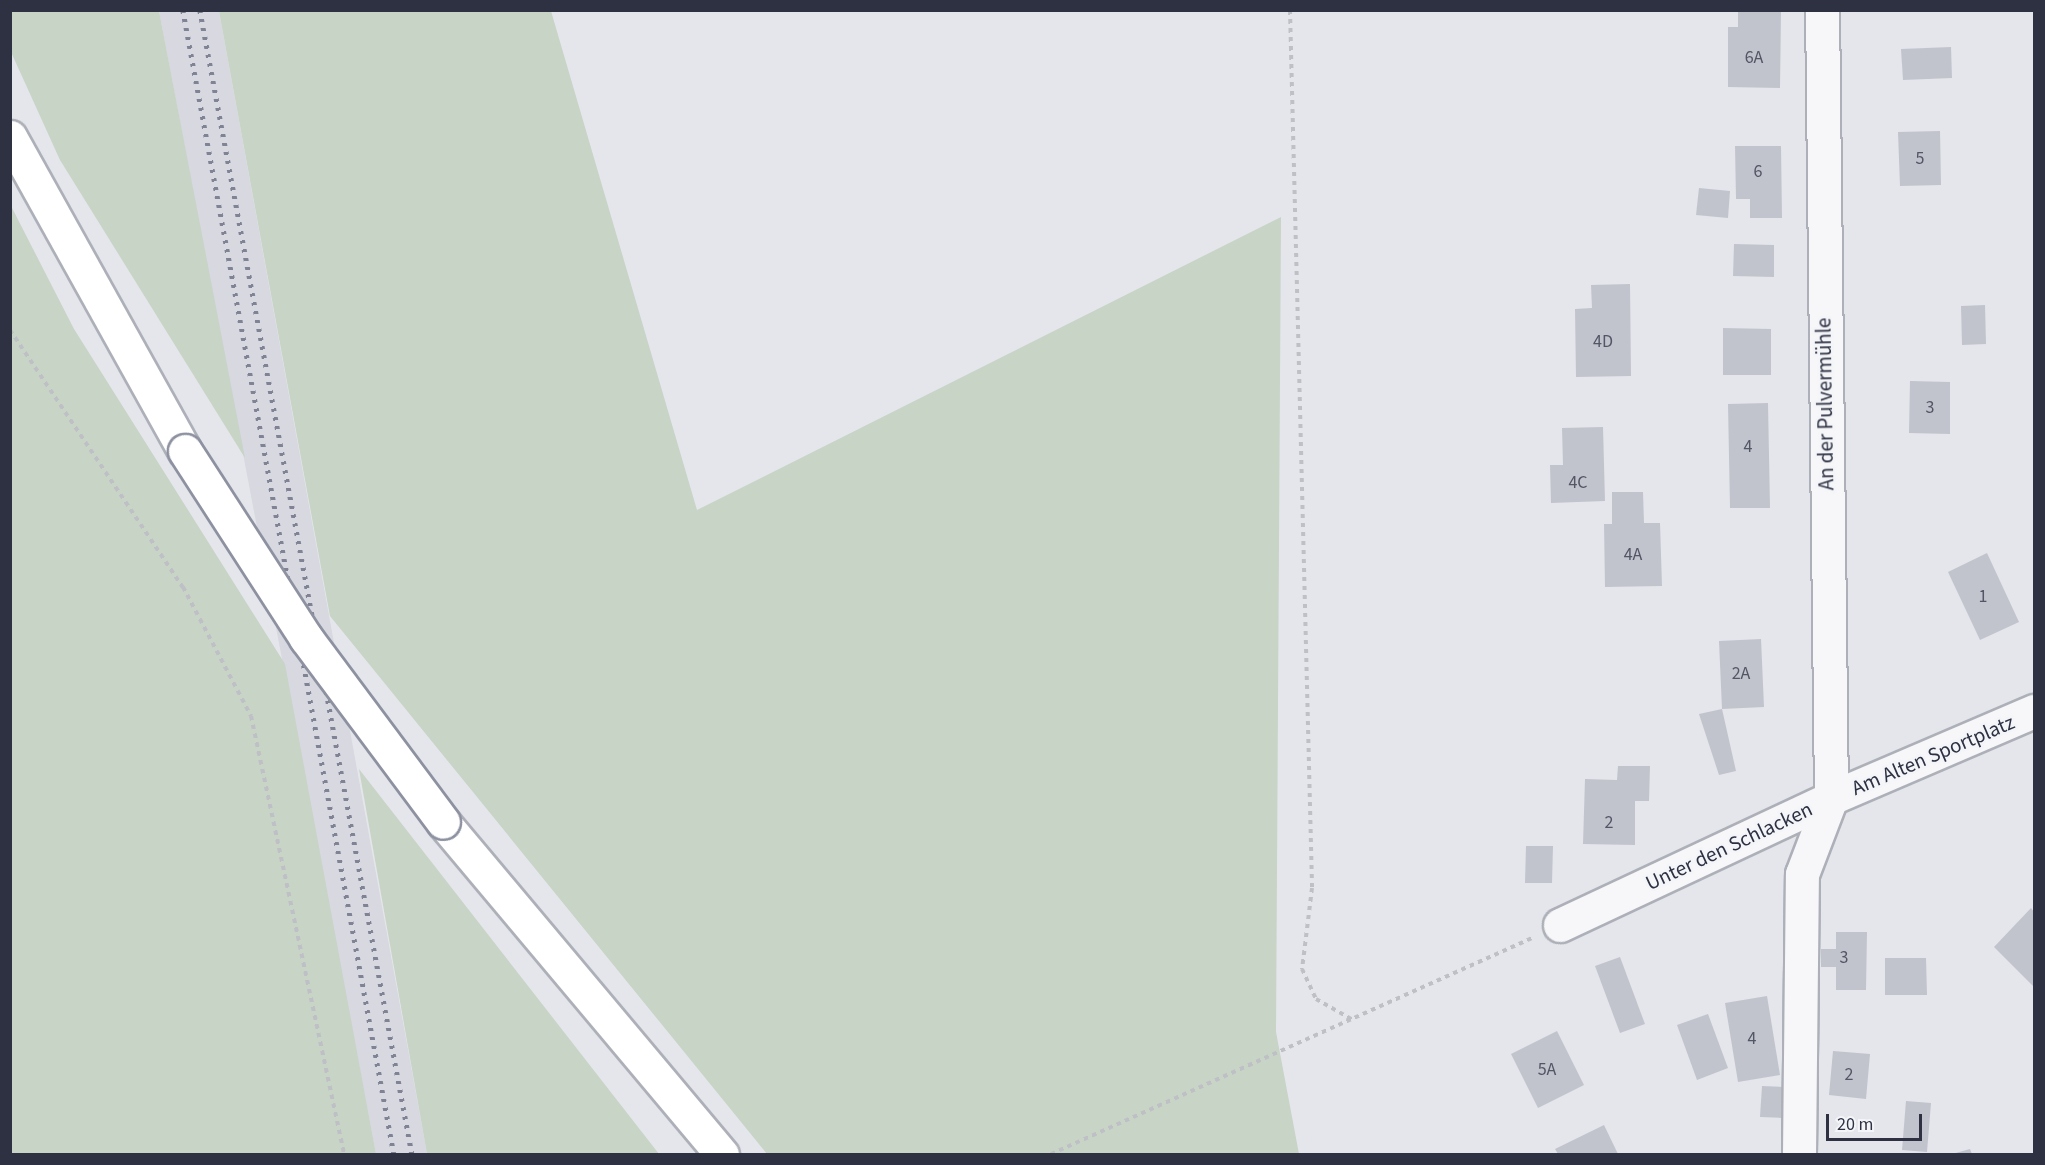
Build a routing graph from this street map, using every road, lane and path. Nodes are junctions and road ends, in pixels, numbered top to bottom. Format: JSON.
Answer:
{"nodes":[{"id":1,"x":1290,"y":10,"type":"edge"},
{"id":2,"x":1822,"y":10,"type":"edge"},
{"id":3,"x":10,"y":136,"type":"edge"},
{"id":4,"x":10,"y":330,"type":"edge"},
{"id":5,"x":2034,"y":711,"type":"edge"},
{"id":6,"x":1831,"y":798,"type":"junction"},
{"id":7,"x":1560,"y":925,"type":"joint"},
{"id":8,"x":1353,"y":1020,"type":"junction"},
{"id":9,"x":344,"y":1155,"type":"edge"},
{"id":10,"x":722,"y":1155,"type":"edge"},
{"id":11,"x":1051,"y":1155,"type":"edge"},
{"id":12,"x":1799,"y":1155,"type":"edge"}],
"edges":[{"from":1,"to":8,"type":"path"},
{"from":2,"to":6,"type":"street","name":"An der Pulvermühle"},
{"from":3,"to":10,"type":"highway","bridge":true},
{"from":4,"to":9,"type":"path"},
{"from":5,"to":6,"type":"street","name":"Am Alten Sportplatz"},
{"from":6,"to":7,"type":"street","name":"Unter den Schlacken"},
{"from":6,"to":12,"type":"street","name":"Unter den Schlacken"},
{"from":7,"to":8,"type":"path"},
{"from":8,"to":11,"type":"path"}]}
